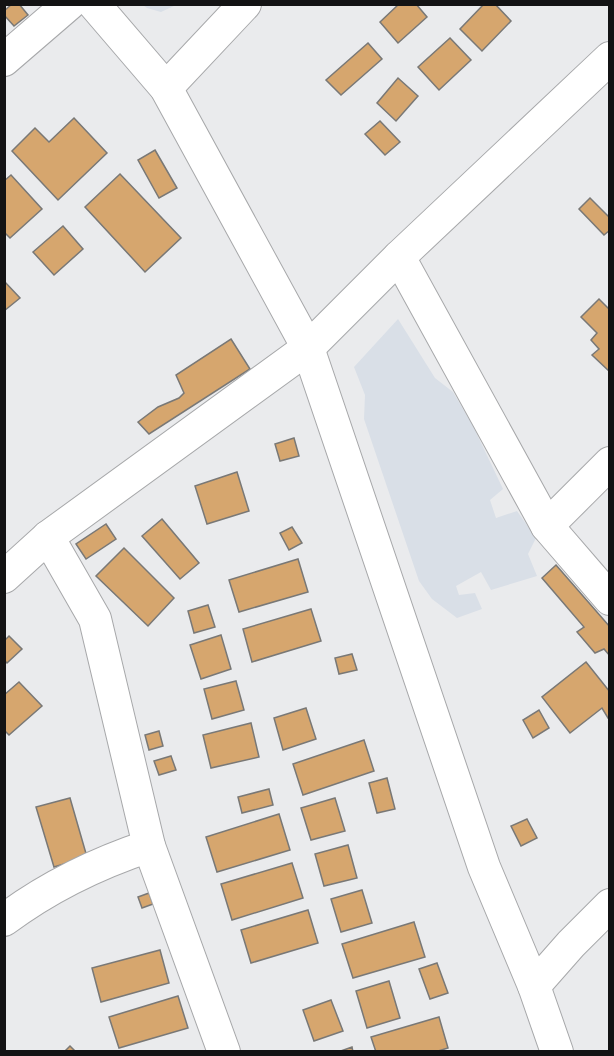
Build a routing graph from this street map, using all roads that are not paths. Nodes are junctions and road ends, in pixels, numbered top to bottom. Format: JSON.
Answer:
{"nodes":[{"id":1,"x":69,"y":4,"type":"edge"},
{"id":2,"x":94,"y":4,"type":"edge"},
{"id":3,"x":245,"y":4,"type":"edge"},
{"id":4,"x":609,"y":58,"type":"edge"},
{"id":5,"x":4,"y":60,"type":"edge"},
{"id":6,"x":166,"y":88,"type":"junction"},
{"id":7,"x":399,"y":257,"type":"junction"},
{"id":8,"x":308,"y":348,"type":"junction"},
{"id":9,"x":609,"y":463,"type":"edge"},
{"id":10,"x":547,"y":526,"type":"junction"},
{"id":11,"x":48,"y":537,"type":"junction"},
{"id":12,"x":4,"y":577,"type":"edge"},
{"id":13,"x":609,"y":599,"type":"edge"},
{"id":14,"x":149,"y":846,"type":"junction"},
{"id":15,"x":609,"y":905,"type":"edge"},
{"id":16,"x":4,"y":920,"type":"edge"},
{"id":17,"x":534,"y":986,"type":"junction"},
{"id":18,"x":224,"y":1052,"type":"edge"},
{"id":19,"x":558,"y":1052,"type":"edge"}],
"edges":[{"from":1,"to":5,"type":"street"},
{"from":2,"to":6,"type":"street"},
{"from":3,"to":6,"type":"street"},
{"from":4,"to":7,"type":"street"},
{"from":6,"to":8,"type":"street"},
{"from":7,"to":8,"type":"street"},
{"from":7,"to":10,"type":"street"},
{"from":8,"to":11,"type":"street"},
{"from":8,"to":17,"type":"street"},
{"from":9,"to":10,"type":"street"},
{"from":10,"to":13,"type":"street"},
{"from":11,"to":12,"type":"street"},
{"from":11,"to":14,"type":"street"},
{"from":14,"to":16,"type":"street"},
{"from":14,"to":18,"type":"street"},
{"from":15,"to":17,"type":"street"},
{"from":17,"to":19,"type":"street"}]}
